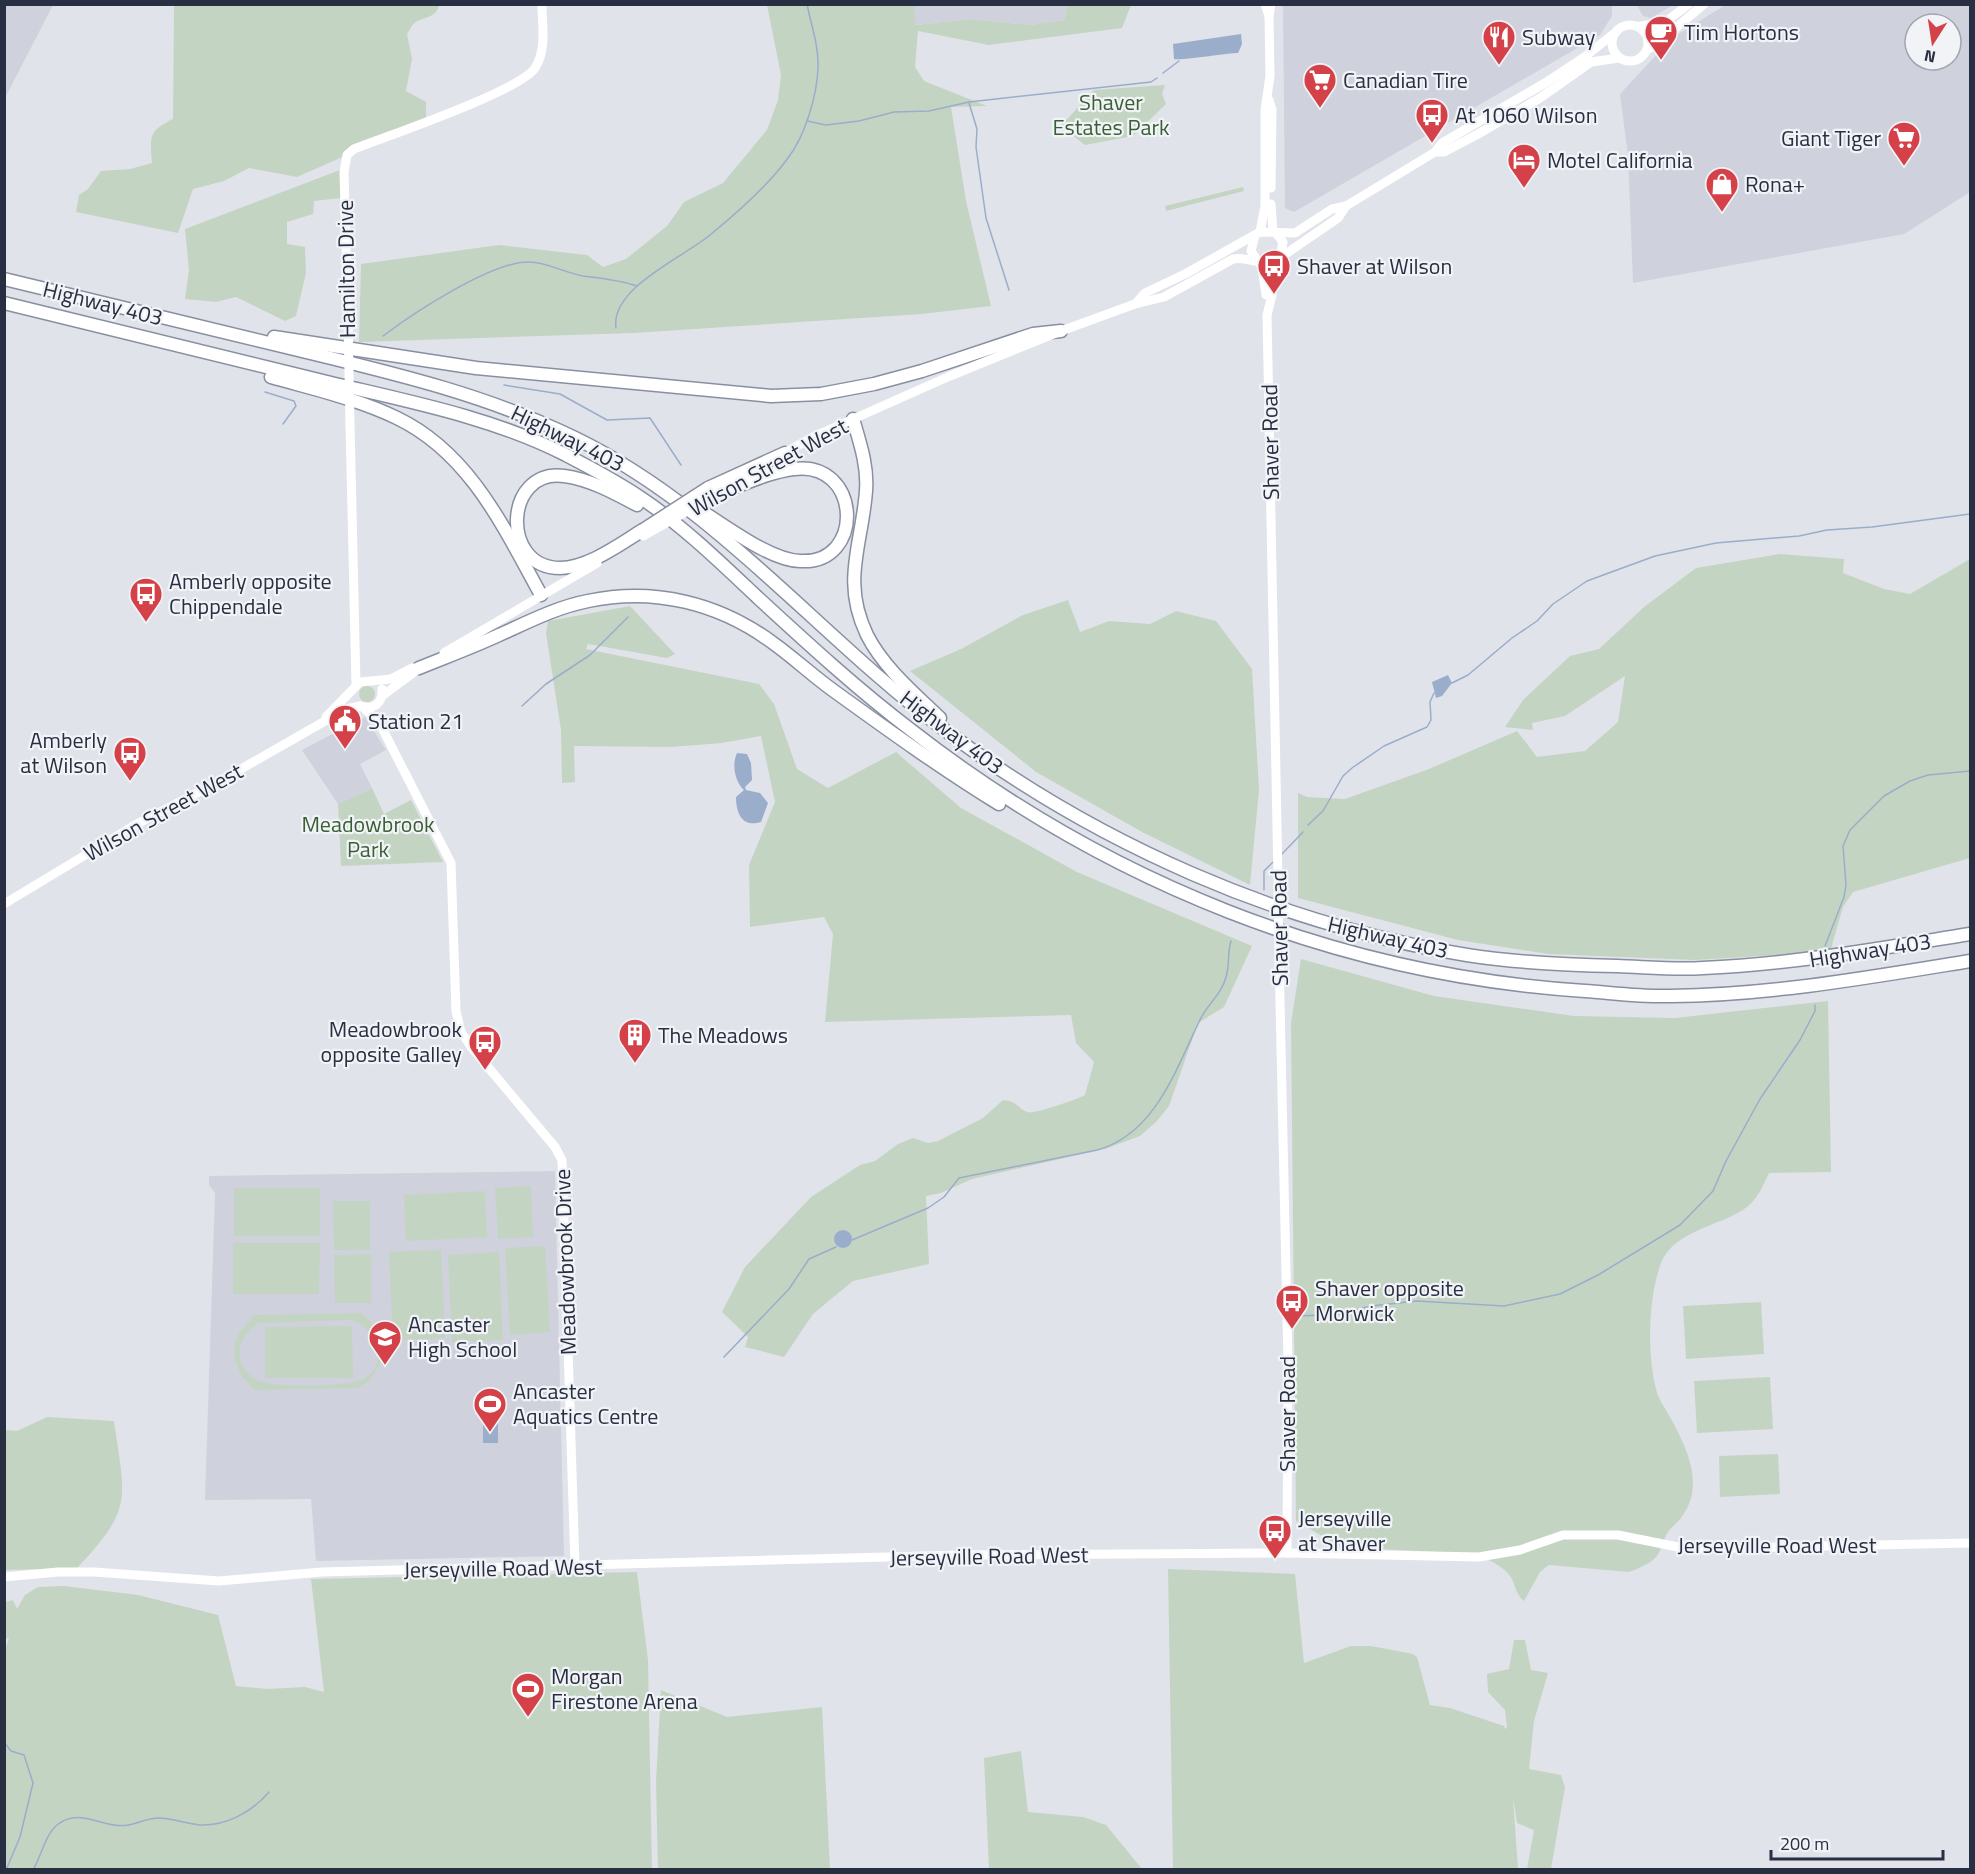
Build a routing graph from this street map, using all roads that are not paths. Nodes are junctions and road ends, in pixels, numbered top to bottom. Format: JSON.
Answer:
{"nodes":[{"id":1,"x":542,"y":4,"type":"edge"},
{"id":2,"x":1265,"y":4,"type":"edge"},
{"id":3,"x":1271,"y":4,"type":"edge"},
{"id":4,"x":1689,"y":4,"type":"edge"},
{"id":5,"x":1704,"y":4,"type":"edge"},
{"id":6,"x":1269,"y":16,"type":"junction"},
{"id":7,"x":1640,"y":26,"type":"junction"},
{"id":8,"x":1616,"y":32,"type":"junction"},
{"id":9,"x":1647,"y":50,"type":"junction"},
{"id":10,"x":1619,"y":58,"type":"junction"},
{"id":11,"x":1268,"y":98,"type":"junction"},
{"id":12,"x":1435,"y":152,"type":"junction"},
{"id":13,"x":1346,"y":206,"type":"junction"},
{"id":14,"x":1273,"y":231,"type":"junction"},
{"id":15,"x":1257,"y":233,"type":"junction"},
{"id":16,"x":1278,"y":259,"type":"junction"},
{"id":17,"x":1259,"y":262,"type":"junction"},
{"id":18,"x":4,"y":279,"type":"edge"},
{"id":19,"x":4,"y":303,"type":"edge"},
{"id":20,"x":1269,"y":303,"type":"junction"},
{"id":21,"x":1135,"y":304,"type":"junction"},
{"id":22,"x":186,"y":323,"type":"junction"},
{"id":23,"x":1061,"y":331,"type":"junction"},
{"id":24,"x":191,"y":350,"type":"junction"},
{"id":25,"x":853,"y":419,"type":"junction"},
{"id":26,"x":785,"y":453,"type":"joint"},
{"id":27,"x":651,"y":481,"type":"junction"},
{"id":28,"x":714,"y":490,"type":"junction"},
{"id":29,"x":643,"y":533,"type":"junction"},
{"id":30,"x":541,"y":595,"type":"junction"},
{"id":31,"x":789,"y":626,"type":"junction"},
{"id":32,"x":355,"y":657,"type":"junction"},
{"id":33,"x":419,"y":668,"type":"junction"},
{"id":34,"x":371,"y":680,"type":"junction"},
{"id":35,"x":355,"y":687,"type":"junction"},
{"id":36,"x":381,"y":699,"type":"junction"},
{"id":37,"x":362,"y":707,"type":"junction"},
{"id":38,"x":322,"y":722,"type":"junction"},
{"id":39,"x":380,"y":724,"type":"junction"},
{"id":40,"x":1094,"y":825,"type":"junction"},
{"id":41,"x":1095,"y":852,"type":"junction"},
{"id":42,"x":4,"y":903,"type":"edge"},
{"id":43,"x":1971,"y":934,"type":"edge"},
{"id":44,"x":1971,"y":961,"type":"edge"},
{"id":45,"x":1971,"y":1543,"type":"edge"},
{"id":46,"x":1287,"y":1553,"type":"junction"},
{"id":47,"x":575,"y":1566,"type":"junction"},
{"id":48,"x":4,"y":1577,"type":"edge"}],
"edges":[{"from":1,"to":32,"type":"main road","name":"Hamilton Drive","bridge":true},
{"from":2,"to":6,"type":"main road"},
{"from":3,"to":6,"type":"main road"},
{"from":4,"to":7,"type":"main road"},
{"from":5,"to":9,"type":"main road"},
{"from":6,"to":11,"type":"main road"},
{"from":7,"to":8,"type":"main road"},
{"from":7,"to":9,"type":"main road"},
{"from":8,"to":10,"type":"main road"},
{"from":8,"to":12,"type":"main road"},
{"from":9,"to":10,"type":"main road"},
{"from":10,"to":12,"type":"main road"},
{"from":11,"to":14,"type":"main road"},
{"from":11,"to":15,"type":"main road"},
{"from":12,"to":13,"type":"main road"},
{"from":13,"to":14,"type":"main road"},
{"from":13,"to":16,"type":"main road"},
{"from":14,"to":15,"type":"main road"},
{"from":14,"to":16,"type":"main road"},
{"from":15,"to":17,"type":"main road"},
{"from":15,"to":21,"type":"main road","name":"Wilson Street West"},
{"from":16,"to":17,"type":"main road"},
{"from":16,"to":20,"type":"main road","name":"Shaver Road"},
{"from":17,"to":20,"type":"main road","name":"Shaver Road"},
{"from":17,"to":21,"type":"main road","name":"Wilson Street West"},
{"from":18,"to":22,"type":"highway","name":"Highway 403"},
{"from":19,"to":24,"type":"highway","name":"Highway 403"},
{"from":20,"to":46,"type":"main road","name":"Shaver Road","bridge":true},
{"from":21,"to":23,"type":"main road","name":"Wilson Street West"},
{"from":22,"to":23,"type":"highway"},
{"from":22,"to":27,"type":"highway","name":"Highway 403"},
{"from":23,"to":25,"type":"main road","name":"Wilson Street West"},
{"from":24,"to":30,"type":"highway"},
{"from":24,"to":31,"type":"highway","name":"Highway 403"},
{"from":25,"to":26,"type":"main road","name":"Wilson Street West"},
{"from":25,"to":40,"type":"highway"},
{"from":26,"to":28,"type":"highway"},
{"from":27,"to":28,"type":"highway"},
{"from":27,"to":40,"type":"highway","name":"Highway 403"},
{"from":28,"to":29,"type":"highway","bridge":true},
{"from":29,"to":30,"type":"main road"},
{"from":29,"to":31,"type":"highway"},
{"from":30,"to":33,"type":"main road"},
{"from":31,"to":41,"type":"highway","name":"Highway 403"},
{"from":32,"to":34,"type":"main road"},
{"from":32,"to":35,"type":"main road","name":"Hamilton Drive"},
{"from":33,"to":34,"type":"main road"},
{"from":33,"to":36,"type":"main road"},
{"from":33,"to":41,"type":"highway"},
{"from":34,"to":35,"type":"main road"},
{"from":34,"to":36,"type":"main road"},
{"from":35,"to":37,"type":"main road"},
{"from":35,"to":38,"type":"main road","name":"Wilson Street West"},
{"from":36,"to":37,"type":"main road"},
{"from":36,"to":39,"type":"main road","name":"Meadowbrook Drive"},
{"from":37,"to":38,"type":"main road","name":"Wilson Street West"},
{"from":37,"to":39,"type":"main road","name":"Meadowbrook Drive"},
{"from":38,"to":42,"type":"main road","name":"Wilson Street West"},
{"from":39,"to":47,"type":"main road","name":"Meadowbrook Drive"},
{"from":40,"to":43,"type":"highway","name":"Highway 403"},
{"from":41,"to":44,"type":"highway","name":"Highway 403"},
{"from":45,"to":46,"type":"main road","name":"Jerseyville Road West"},
{"from":46,"to":47,"type":"main road","name":"Jerseyville Road West"},
{"from":47,"to":48,"type":"main road","name":"Jerseyville Road West"}]}
